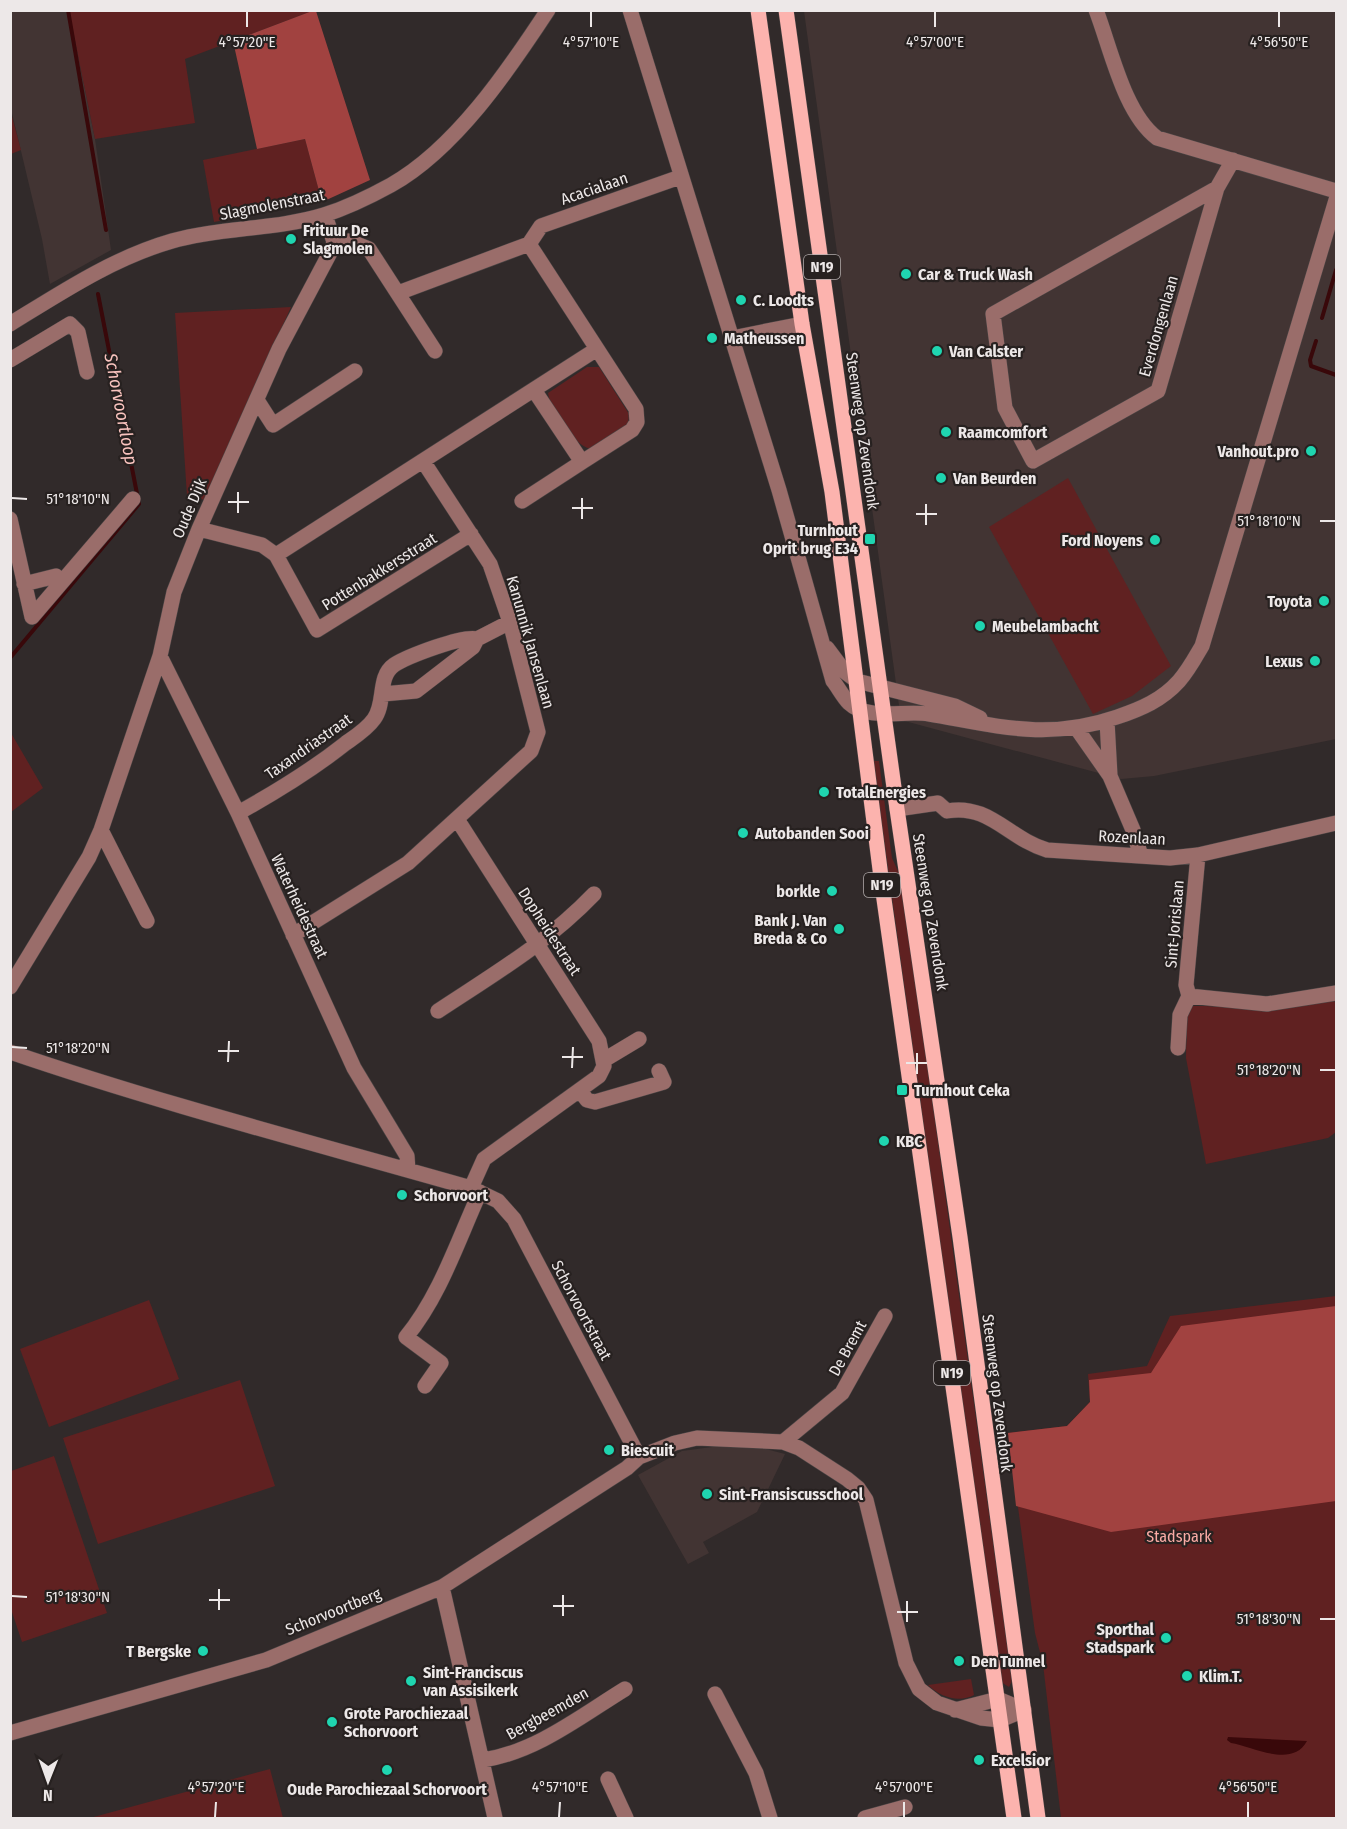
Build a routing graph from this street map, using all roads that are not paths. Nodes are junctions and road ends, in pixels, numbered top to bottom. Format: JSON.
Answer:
{"nodes":[{"id":1,"x":548,"y":10,"type":"edge"},
{"id":2,"x":630,"y":10,"type":"edge"},
{"id":3,"x":758,"y":10,"type":"edge"},
{"id":4,"x":786,"y":10,"type":"edge"},
{"id":5,"x":1096,"y":10,"type":"edge"},
{"id":6,"x":1233,"y":160,"type":"junction"},
{"id":7,"x":680,"y":177,"type":"junction"},
{"id":8,"x":1217,"y":188,"type":"junction"},
{"id":9,"x":1336,"y":191,"type":"edge"},
{"id":10,"x":1336,"y":200,"type":"edge"},
{"id":11,"x":325,"y":214,"type":"junction"},
{"id":12,"x":334,"y":242,"type":"junction"},
{"id":13,"x":529,"y":244,"type":"junction"},
{"id":14,"x":398,"y":293,"type":"junction"},
{"id":15,"x":10,"y":324,"type":"edge"},
{"id":16,"x":802,"y":324,"type":"junction"},
{"id":17,"x":732,"y":338,"type":"junction"},
{"id":18,"x":597,"y":349,"type":"junction"},
{"id":19,"x":435,"y":351,"type":"dead end"},
{"id":20,"x":10,"y":360,"type":"edge"},
{"id":21,"x":355,"y":371,"type":"dead end"},
{"id":22,"x":87,"y":372,"type":"dead end"},
{"id":23,"x":534,"y":390,"type":"junction"},
{"id":24,"x":257,"y":400,"type":"junction"},
{"id":25,"x":423,"y":461,"type":"junction"},
{"id":26,"x":582,"y":462,"type":"junction"},
{"id":27,"x":133,"y":499,"type":"dead end"},
{"id":28,"x":522,"y":501,"type":"dead end"},
{"id":29,"x":10,"y":519,"type":"edge"},
{"id":30,"x":199,"y":529,"type":"junction"},
{"id":31,"x":471,"y":534,"type":"junction"},
{"id":32,"x":276,"y":555,"type":"junction"},
{"id":33,"x":56,"y":576,"type":"dead end"},
{"id":34,"x":24,"y":584,"type":"junction"},
{"id":35,"x":510,"y":622,"type":"junction"},
{"id":36,"x":477,"y":639,"type":"junction"},
{"id":37,"x":823,"y":642,"type":"junction"},
{"id":38,"x":160,"y":656,"type":"junction"},
{"id":39,"x":857,"y":681,"type":"junction"},
{"id":40,"x":880,"y":686,"type":"junction"},
{"id":41,"x":383,"y":694,"type":"junction"},
{"id":42,"x":861,"y":710,"type":"junction"},
{"id":43,"x":885,"y":713,"type":"junction"},
{"id":44,"x":1107,"y":721,"type":"junction"},
{"id":45,"x":999,"y":728,"type":"junction"},
{"id":46,"x":1077,"y":729,"type":"junction"},
{"id":47,"x":1110,"y":776,"type":"junction"},
{"id":48,"x":897,"y":809,"type":"junction"},
{"id":49,"x":238,"y":813,"type":"junction"},
{"id":50,"x":457,"y":819,"type":"junction"},
{"id":51,"x":1336,"y":823,"type":"edge"},
{"id":52,"x":101,"y":830,"type":"junction"},
{"id":53,"x":1198,"y":855,"type":"junction"},
{"id":54,"x":1141,"y":856,"type":"junction"},
{"id":55,"x":594,"y":894,"type":"dead end"},
{"id":56,"x":147,"y":921,"type":"dead end"},
{"id":57,"x":293,"y":935,"type":"junction"},
{"id":58,"x":538,"y":946,"type":"junction"},
{"id":59,"x":10,"y":987,"type":"edge"},
{"id":60,"x":1336,"y":993,"type":"edge"},
{"id":61,"x":1189,"y":996,"type":"junction"},
{"id":62,"x":438,"y":1011,"type":"dead end"},
{"id":63,"x":639,"y":1039,"type":"dead end"},
{"id":64,"x":1178,"y":1048,"type":"dead end"},
{"id":65,"x":10,"y":1052,"type":"edge"},
{"id":66,"x":604,"y":1063,"type":"junction"},
{"id":67,"x":658,"y":1071,"type":"dead end"},
{"id":68,"x":581,"y":1092,"type":"junction"},
{"id":69,"x":408,"y":1170,"type":"junction"},
{"id":70,"x":476,"y":1190,"type":"junction"},
{"id":71,"x":885,"y":1316,"type":"dead end"},
{"id":72,"x":425,"y":1386,"type":"dead end"},
{"id":73,"x":783,"y":1442,"type":"junction"},
{"id":74,"x":639,"y":1457,"type":"junction"},
{"id":75,"x":441,"y":1587,"type":"junction"},
{"id":76,"x":625,"y":1689,"type":"dead end"},
{"id":77,"x":715,"y":1694,"type":"dead end"},
{"id":78,"x":998,"y":1699,"type":"junction"},
{"id":79,"x":955,"y":1710,"type":"junction"},
{"id":80,"x":1024,"y":1710,"type":"junction"},
{"id":81,"x":1000,"y":1720,"type":"junction"},
{"id":82,"x":10,"y":1733,"type":"edge"},
{"id":83,"x":483,"y":1760,"type":"junction"},
{"id":84,"x":608,"y":1779,"type":"dead end"},
{"id":85,"x":905,"y":1807,"type":"dead end"},
{"id":86,"x":495,"y":1818,"type":"edge"},
{"id":87,"x":626,"y":1818,"type":"edge"},
{"id":88,"x":770,"y":1818,"type":"edge"},
{"id":89,"x":865,"y":1818,"type":"edge"},
{"id":90,"x":1014,"y":1818,"type":"edge"},
{"id":91,"x":1038,"y":1818,"type":"edge"}],
"edges":[{"from":1,"to":11,"type":"street","name":"Slagmolenstraat"},
{"from":2,"to":7,"type":"street"},
{"from":3,"to":16,"type":"main road","number":"N19"},
{"from":4,"to":40,"type":"main road","name":"Steenweg op Zevendonk","number":"N19"},
{"from":5,"to":6,"type":"street"},
{"from":6,"to":8,"type":"street","name":"Everdongenlaan"},
{"from":6,"to":9,"type":"street"},
{"from":7,"to":13,"type":"street","name":"Acacialaan"},
{"from":7,"to":17,"type":"street"},
{"from":8,"to":8,"type":"street","name":"Everdongenlaan"},
{"from":10,"to":44,"type":"street"},
{"from":11,"to":12,"type":"street"},
{"from":11,"to":15,"type":"street","name":"Slagmolenstraat"},
{"from":12,"to":14,"type":"street"},
{"from":12,"to":24,"type":"street","name":"Oude Dijk"},
{"from":13,"to":14,"type":"street","name":"Acacialaan"},
{"from":13,"to":18,"type":"street"},
{"from":14,"to":19,"type":"street"},
{"from":16,"to":17,"type":"street"},
{"from":16,"to":39,"type":"main road","number":"N19"},
{"from":17,"to":37,"type":"street"},
{"from":18,"to":23,"type":"street"},
{"from":18,"to":26,"type":"street"},
{"from":20,"to":22,"type":"street"},
{"from":21,"to":24,"type":"street"},
{"from":23,"to":25,"type":"street"},
{"from":23,"to":26,"type":"street"},
{"from":24,"to":30,"type":"street","name":"Oude Dijk"},
{"from":25,"to":31,"type":"street","name":"Kanunnik Jansenlaan"},
{"from":25,"to":32,"type":"street"},
{"from":26,"to":28,"type":"street"},
{"from":27,"to":34,"type":"street"},
{"from":29,"to":34,"type":"street"},
{"from":30,"to":32,"type":"street"},
{"from":30,"to":38,"type":"street","name":"Oude Dijk"},
{"from":31,"to":32,"type":"street","name":"Pottenbakkersstraat"},
{"from":31,"to":35,"type":"street","name":"Kanunnik Jansenlaan"},
{"from":33,"to":34,"type":"street"},
{"from":35,"to":36,"type":"street","name":"Taxandriastraat"},
{"from":35,"to":50,"type":"street","name":"Kanunnik Jansenlaan"},
{"from":36,"to":41,"type":"street","name":"Taxandriastraat"},
{"from":36,"to":41,"type":"street","name":"Taxandriastraat"},
{"from":37,"to":39,"type":"street"},
{"from":37,"to":42,"type":"street"},
{"from":38,"to":49,"type":"street","name":"Waterheidestraat"},
{"from":38,"to":52,"type":"street","name":"Oude Dijk"},
{"from":39,"to":40,"type":"street"},
{"from":39,"to":42,"type":"main road","number":"N19"},
{"from":40,"to":43,"type":"main road","name":"Steenweg op Zevendonk","number":"N19"},
{"from":40,"to":45,"type":"street"},
{"from":41,"to":49,"type":"street","name":"Taxandriastraat"},
{"from":42,"to":43,"type":"street"},
{"from":42,"to":78,"type":"main road","number":"N19"},
{"from":43,"to":45,"type":"street"},
{"from":43,"to":48,"type":"main road","name":"Steenweg op Zevendonk","number":"N19"},
{"from":44,"to":46,"type":"street"},
{"from":44,"to":47,"type":"street"},
{"from":45,"to":46,"type":"street"},
{"from":46,"to":47,"type":"street"},
{"from":47,"to":54,"type":"street"},
{"from":48,"to":54,"type":"street","name":"Rozenlaan"},
{"from":48,"to":80,"type":"main road","name":"Steenweg op Zevendonk","number":"N19"},
{"from":49,"to":57,"type":"street","name":"Waterheidestraat"},
{"from":50,"to":57,"type":"street"},
{"from":50,"to":58,"type":"street","name":"Dopheidestraat"},
{"from":51,"to":53,"type":"street","name":"Rozenlaan"},
{"from":52,"to":56,"type":"street"},
{"from":52,"to":59,"type":"street","name":"Oude Dijk"},
{"from":53,"to":54,"type":"street","name":"Rozenlaan"},
{"from":53,"to":61,"type":"street","name":"Sint-Jorislaan"},
{"from":55,"to":58,"type":"street"},
{"from":57,"to":69,"type":"street","name":"Waterheidestraat"},
{"from":58,"to":62,"type":"street"},
{"from":58,"to":66,"type":"street","name":"Dopheidestraat"},
{"from":60,"to":61,"type":"street"},
{"from":61,"to":64,"type":"street","name":"Sint-Jorislaan"},
{"from":63,"to":66,"type":"street"},
{"from":65,"to":69,"type":"street","name":"Schorvoortstraat"},
{"from":66,"to":68,"type":"street"},
{"from":67,"to":68,"type":"street"},
{"from":68,"to":70,"type":"street"},
{"from":69,"to":70,"type":"street","name":"Schorvoortstraat"},
{"from":70,"to":72,"type":"street"},
{"from":70,"to":74,"type":"street","name":"Schorvoortstraat"},
{"from":71,"to":73,"type":"street","name":"De Bremt"},
{"from":73,"to":74,"type":"street"},
{"from":73,"to":79,"type":"street"},
{"from":74,"to":75,"type":"street","name":"Schorvoortberg"},
{"from":75,"to":82,"type":"street","name":"Schorvoortberg"},
{"from":75,"to":83,"type":"street"},
{"from":76,"to":83,"type":"street","name":"Bergbeemden"},
{"from":77,"to":88,"type":"street"},
{"from":78,"to":79,"type":"street"},
{"from":78,"to":80,"type":"street"},
{"from":78,"to":81,"type":"main road","number":"N19"},
{"from":79,"to":81,"type":"street"},
{"from":80,"to":81,"type":"street"},
{"from":80,"to":91,"type":"main road","name":"Steenweg op Zevendonk","number":"N19"},
{"from":81,"to":90,"type":"main road","number":"N19"},
{"from":83,"to":86,"type":"street"},
{"from":84,"to":87,"type":"street"},
{"from":85,"to":89,"type":"street"}]}
